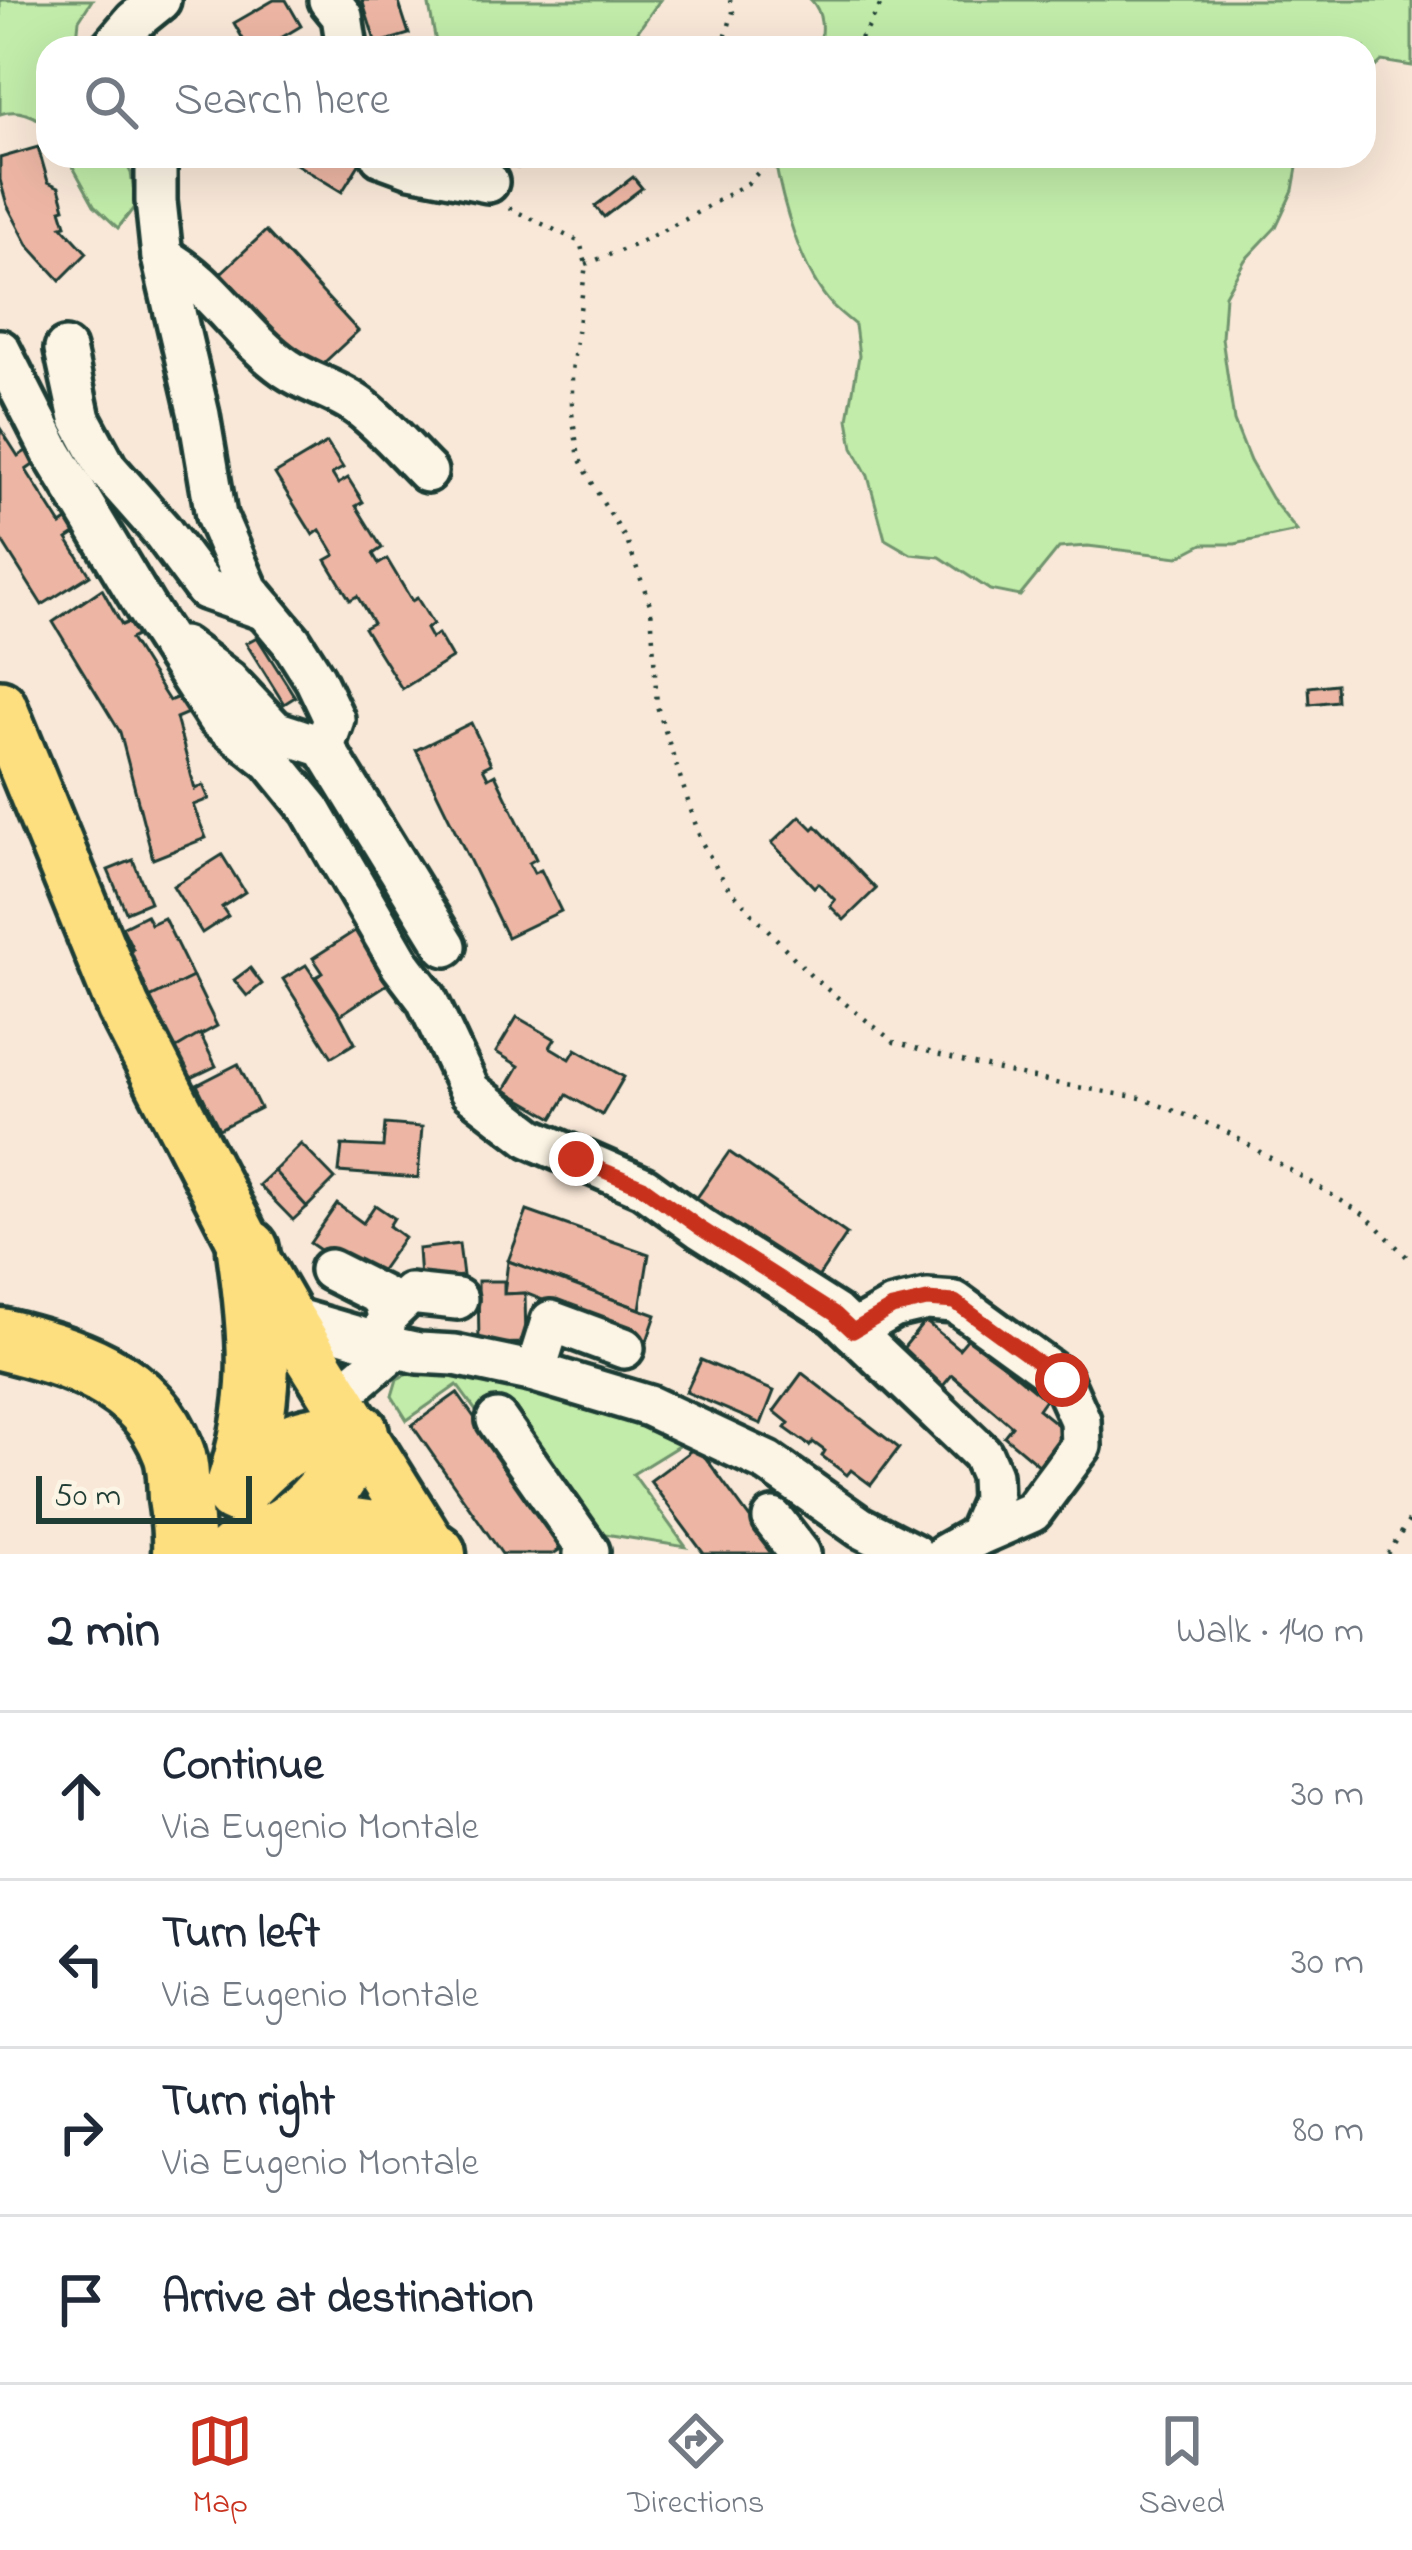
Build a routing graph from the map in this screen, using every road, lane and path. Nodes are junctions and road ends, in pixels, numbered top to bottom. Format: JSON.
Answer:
{"nodes":[{"id":1,"x":160,"y":0,"type":"edge"},
{"id":2,"x":329,"y":0,"type":"edge"},
{"id":3,"x":730,"y":0,"type":"edge"},
{"id":4,"x":883,"y":0,"type":"edge"},
{"id":5,"x":121,"y":36,"type":"edge"},
{"id":6,"x":345,"y":36,"type":"edge"},
{"id":7,"x":726,"y":36,"type":"edge"},
{"id":8,"x":862,"y":36,"type":"edge"},
{"id":9,"x":156,"y":168,"type":"edge"},
{"id":10,"x":416,"y":168,"type":"edge"},
{"id":11,"x":496,"y":168,"type":"edge"},
{"id":12,"x":762,"y":168,"type":"edge"},
{"id":13,"x":488,"y":182,"type":"junction"},
{"id":14,"x":162,"y":257,"type":"junction"},
{"id":15,"x":586,"y":264,"type":"junction"},
{"id":16,"x":65,"y":349,"type":"dead end"},
{"id":17,"x":0,"y":350,"type":"edge"},
{"id":18,"x":427,"y":472,"type":"dead end"},
{"id":19,"x":265,"y":610,"type":"junction"},
{"id":20,"x":160,"y":629,"type":"junction"},
{"id":21,"x":0,"y":706,"type":"edge"},
{"id":22,"x":324,"y":747,"type":"junction"},
{"id":23,"x":446,"y":946,"type":"dead end"},
{"id":24,"x":248,"y":1250,"type":"junction"},
{"id":25,"x":1412,"y":1262,"type":"edge"},
{"id":26,"x":330,"y":1270,"type":"dead end"},
{"id":27,"x":457,"y":1299,"type":"dead end"},
{"id":28,"x":286,"y":1316,"type":"junction"},
{"id":29,"x":853,"y":1331,"type":"junction"},
{"id":30,"x":388,"y":1336,"type":"junction"},
{"id":31,"x":0,"y":1339,"type":"edge"},
{"id":32,"x":624,"y":1348,"type":"dead end"},
{"id":33,"x":535,"y":1372,"type":"junction"},
{"id":34,"x":348,"y":1415,"type":"junction"},
{"id":35,"x":497,"y":1420,"type":"dead end"},
{"id":36,"x":236,"y":1491,"type":"junction"},
{"id":37,"x":1412,"y":1516,"type":"edge"},
{"id":38,"x":773,"y":1519,"type":"dead end"},
{"id":39,"x":292,"y":1524,"type":"junction"},
{"id":40,"x":961,"y":1545,"type":"edge"},
{"id":41,"x":599,"y":1553,"type":"edge"},
{"id":42,"x":183,"y":1554,"type":"edge"},
{"id":43,"x":202,"y":1554,"type":"edge"},
{"id":44,"x":234,"y":1554,"type":"edge"},
{"id":45,"x":435,"y":1554,"type":"edge"},
{"id":46,"x":800,"y":1554,"type":"edge"},
{"id":47,"x":913,"y":1554,"type":"edge"},
{"id":48,"x":1388,"y":1554,"type":"edge"}],
"edges":[{"from":1,"to":5,"type":"street"},
{"from":2,"to":6,"type":"street"},
{"from":3,"to":7,"type":"path"},
{"from":4,"to":8,"type":"path"},
{"from":9,"to":14,"type":"street"},
{"from":10,"to":13,"type":"street"},
{"from":11,"to":13,"type":"path"},
{"from":12,"to":15,"type":"path"},
{"from":13,"to":15,"type":"path"},
{"from":14,"to":18,"type":"street"},
{"from":14,"to":19,"type":"street"},
{"from":15,"to":25,"type":"path"},
{"from":16,"to":19,"type":"street"},
{"from":17,"to":20,"type":"street"},
{"from":19,"to":22,"type":"street"},
{"from":20,"to":22,"type":"street"},
{"from":20,"to":29,"type":"street"},
{"from":21,"to":24,"type":"main road"},
{"from":22,"to":23,"type":"street"},
{"from":24,"to":28,"type":"main road"},
{"from":24,"to":36,"type":"highway"},
{"from":26,"to":30,"type":"street"},
{"from":27,"to":30,"type":"street"},
{"from":28,"to":30,"type":"street"},
{"from":28,"to":34,"type":"main road"},
{"from":29,"to":40,"type":"street"},
{"from":29,"to":40,"type":"street"},
{"from":30,"to":33,"type":"street"},
{"from":30,"to":34,"type":"street"},
{"from":31,"to":42,"type":"highway"},
{"from":32,"to":33,"type":"street"},
{"from":33,"to":47,"type":"street"},
{"from":34,"to":36,"type":"highway"},
{"from":34,"to":39,"type":"highway"},
{"from":34,"to":45,"type":"main road"},
{"from":35,"to":41,"type":"street"},
{"from":36,"to":43,"type":"highway"},
{"from":37,"to":48,"type":"path"},
{"from":38,"to":46,"type":"street"},
{"from":39,"to":44,"type":"highway"},
{"from":39,"to":45,"type":"highway"}]}
